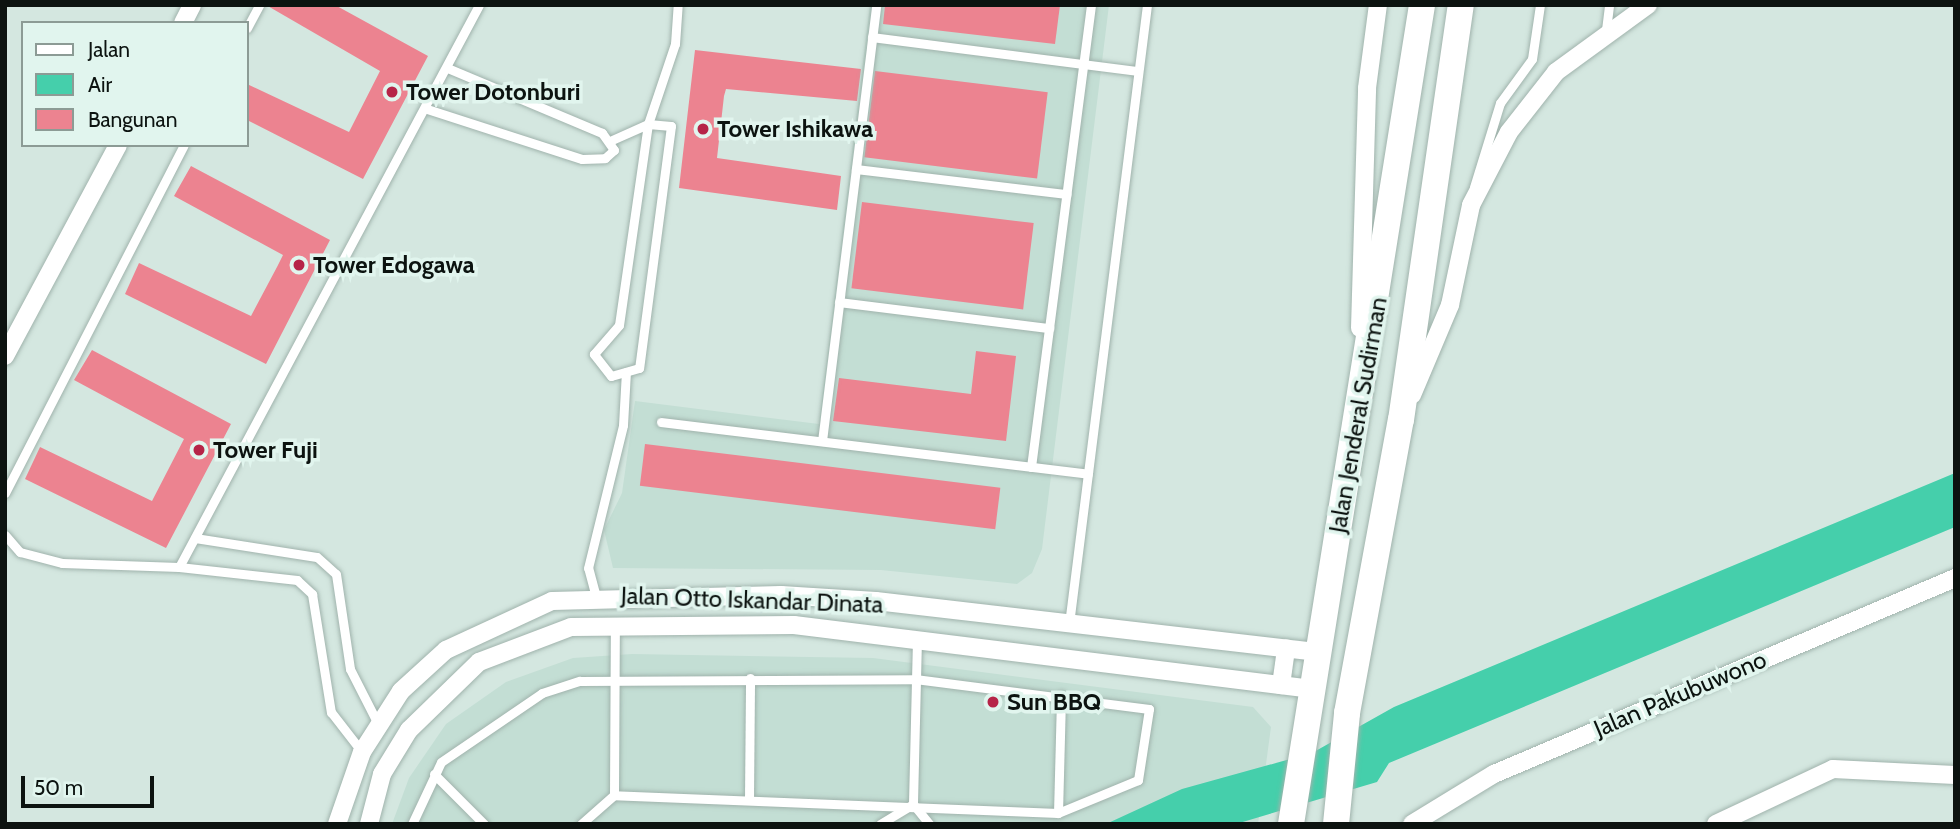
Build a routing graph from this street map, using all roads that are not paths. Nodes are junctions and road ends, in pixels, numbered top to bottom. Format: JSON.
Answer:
{"nodes":[{"id":1,"x":192,"y":5,"type":"edge"},
{"id":2,"x":259,"y":5,"type":"edge"},
{"id":3,"x":479,"y":5,"type":"edge"},
{"id":4,"x":678,"y":5,"type":"edge"},
{"id":5,"x":876,"y":5,"type":"edge"},
{"id":6,"x":1091,"y":5,"type":"edge"},
{"id":7,"x":1147,"y":5,"type":"edge"},
{"id":8,"x":1378,"y":5,"type":"edge"},
{"id":9,"x":1422,"y":5,"type":"edge"},
{"id":10,"x":1461,"y":5,"type":"edge"},
{"id":11,"x":1540,"y":5,"type":"edge"},
{"id":12,"x":1609,"y":5,"type":"edge"},
{"id":13,"x":1630,"y":5,"type":"edge"},
{"id":14,"x":1648,"y":5,"type":"edge"},
{"id":15,"x":184,"y":21,"type":"edge"},
{"id":16,"x":248,"y":26,"type":"edge"},
{"id":17,"x":1606,"y":30,"type":"junction"},
{"id":18,"x":872,"y":37,"type":"junction"},
{"id":19,"x":1083,"y":64,"type":"junction"},
{"id":20,"x":447,"y":68,"type":"junction"},
{"id":21,"x":1138,"y":71,"type":"junction"},
{"id":22,"x":427,"y":109,"type":"junction"},
{"id":23,"x":649,"y":124,"type":"junction"},
{"id":24,"x":612,"y":140,"type":"junction"},
{"id":25,"x":117,"y":147,"type":"edge"},
{"id":26,"x":183,"y":147,"type":"edge"},
{"id":27,"x":856,"y":169,"type":"junction"},
{"id":28,"x":1067,"y":194,"type":"junction"},
{"id":29,"x":1471,"y":205,"type":"junction"},
{"id":30,"x":839,"y":302,"type":"junction"},
{"id":31,"x":1049,"y":328,"type":"junction"},
{"id":32,"x":5,"y":356,"type":"edge"},
{"id":33,"x":626,"y":372,"type":"junction"},
{"id":34,"x":1357,"y":412,"type":"junction"},
{"id":35,"x":1401,"y":420,"type":"junction"},
{"id":36,"x":661,"y":422,"type":"dead end"},
{"id":37,"x":822,"y":441,"type":"junction"},
{"id":38,"x":1031,"y":467,"type":"junction"},
{"id":39,"x":1088,"y":474,"type":"junction"},
{"id":40,"x":5,"y":492,"type":"edge"},
{"id":41,"x":5,"y":535,"type":"edge"},
{"id":42,"x":195,"y":538,"type":"junction"},
{"id":43,"x":179,"y":567,"type":"junction"},
{"id":44,"x":1955,"y":578,"type":"edge"},
{"id":45,"x":596,"y":597,"type":"junction"},
{"id":46,"x":1069,"y":624,"type":"junction"},
{"id":47,"x":615,"y":627,"type":"junction"},
{"id":48,"x":917,"y":637,"type":"junction"},
{"id":49,"x":1286,"y":648,"type":"junction"},
{"id":50,"x":1318,"y":652,"type":"junction"},
{"id":51,"x":615,"y":676,"type":"junction"},
{"id":52,"x":750,"y":678,"type":"junction"},
{"id":53,"x":915,"y":679,"type":"junction"},
{"id":54,"x":1281,"y":685,"type":"junction"},
{"id":55,"x":1312,"y":689,"type":"junction"},
{"id":56,"x":1061,"y":695,"type":"junction"},
{"id":57,"x":378,"y":724,"type":"junction"},
{"id":58,"x":397,"y":746,"type":"junction"},
{"id":59,"x":362,"y":752,"type":"junction"},
{"id":60,"x":382,"y":774,"type":"junction"},
{"id":61,"x":434,"y":774,"type":"junction"},
{"id":62,"x":1955,"y":775,"type":"edge"},
{"id":63,"x":614,"y":795,"type":"junction"},
{"id":64,"x":749,"y":799,"type":"junction"},
{"id":65,"x":913,"y":804,"type":"junction"},
{"id":66,"x":1337,"y":812,"type":"edge"},
{"id":67,"x":1058,"y":813,"type":"junction"},
{"id":68,"x":1292,"y":819,"type":"edge"},
{"id":69,"x":337,"y":824,"type":"edge"},
{"id":70,"x":369,"y":824,"type":"edge"},
{"id":71,"x":412,"y":824,"type":"edge"},
{"id":72,"x":484,"y":824,"type":"edge"},
{"id":73,"x":581,"y":824,"type":"edge"},
{"id":74,"x":880,"y":824,"type":"edge"},
{"id":75,"x":929,"y":824,"type":"edge"},
{"id":76,"x":1412,"y":824,"type":"edge"},
{"id":77,"x":1716,"y":824,"type":"edge"}],
"edges":[{"from":1,"to":15,"type":"street"},
{"from":2,"to":16,"type":"lane"},
{"from":3,"to":20,"type":"lane"},
{"from":4,"to":23,"type":"lane"},
{"from":5,"to":18,"type":"lane"},
{"from":6,"to":19,"type":"lane"},
{"from":7,"to":21,"type":"lane"},
{"from":8,"to":34,"type":"street"},
{"from":9,"to":34,"type":"main road","name":"Jalan Jenderal Sudirman"},
{"from":10,"to":35,"type":"main road","name":"Jalan Jenderal Sudirman"},
{"from":11,"to":29,"type":"lane"},
{"from":12,"to":17,"type":"lane"},
{"from":13,"to":17,"type":"street"},
{"from":14,"to":17,"type":"street"},
{"from":17,"to":29,"type":"street"},
{"from":18,"to":19,"type":"lane"},
{"from":18,"to":27,"type":"lane"},
{"from":19,"to":21,"type":"lane"},
{"from":19,"to":28,"type":"lane"},
{"from":20,"to":22,"type":"lane"},
{"from":20,"to":24,"type":"lane"},
{"from":21,"to":39,"type":"lane"},
{"from":22,"to":24,"type":"lane"},
{"from":22,"to":42,"type":"lane"},
{"from":23,"to":24,"type":"lane"},
{"from":23,"to":33,"type":"lane"},
{"from":23,"to":33,"type":"lane"},
{"from":25,"to":32,"type":"street"},
{"from":26,"to":40,"type":"lane"},
{"from":27,"to":28,"type":"lane"},
{"from":27,"to":30,"type":"lane"},
{"from":28,"to":31,"type":"lane"},
{"from":29,"to":35,"type":"street"},
{"from":30,"to":31,"type":"lane"},
{"from":30,"to":37,"type":"lane"},
{"from":31,"to":38,"type":"lane"},
{"from":33,"to":45,"type":"lane"},
{"from":34,"to":50,"type":"main road","name":"Jalan Jenderal Sudirman"},
{"from":35,"to":66,"type":"main road","name":"Jalan Jenderal Sudirman"},
{"from":36,"to":37,"type":"lane"},
{"from":37,"to":38,"type":"lane"},
{"from":38,"to":39,"type":"lane"},
{"from":39,"to":46,"type":"lane"},
{"from":41,"to":43,"type":"lane"},
{"from":42,"to":43,"type":"lane"},
{"from":42,"to":57,"type":"lane"},
{"from":43,"to":59,"type":"lane"},
{"from":44,"to":76,"type":"street","name":"Jalan Pakubuwono"},
{"from":45,"to":46,"type":"street","name":"Jalan Otto Iskandar Dinata"},
{"from":45,"to":57,"type":"street","name":"Jalan Otto Iskandar Dinata"},
{"from":46,"to":49,"type":"street","name":"Jalan Otto Iskandar Dinata"},
{"from":47,"to":48,"type":"street","name":"Jalan Otto Iskandar Dinata"},
{"from":47,"to":51,"type":"lane"},
{"from":47,"to":58,"type":"street","name":"Jalan Otto Iskandar Dinata"},
{"from":48,"to":53,"type":"lane"},
{"from":48,"to":54,"type":"street","name":"Jalan Otto Iskandar Dinata"},
{"from":49,"to":50,"type":"street","name":"Jalan Otto Iskandar Dinata"},
{"from":49,"to":54,"type":"street"},
{"from":50,"to":55,"type":"main road","name":"Jalan Jenderal Sudirman"},
{"from":51,"to":52,"type":"lane"},
{"from":51,"to":61,"type":"lane"},
{"from":51,"to":63,"type":"lane"},
{"from":52,"to":53,"type":"lane"},
{"from":52,"to":64,"type":"lane"},
{"from":53,"to":56,"type":"lane"},
{"from":53,"to":65,"type":"lane"},
{"from":54,"to":55,"type":"street","name":"Jalan Otto Iskandar Dinata"},
{"from":55,"to":68,"type":"main road","name":"Jalan Jenderal Sudirman"},
{"from":56,"to":67,"type":"lane"},
{"from":56,"to":67,"type":"lane"},
{"from":57,"to":58,"type":"street"},
{"from":57,"to":59,"type":"street","name":"Jalan Otto Iskandar Dinata"},
{"from":58,"to":60,"type":"street","name":"Jalan Otto Iskandar Dinata"},
{"from":59,"to":60,"type":"street"},
{"from":59,"to":69,"type":"street","name":"Jalan Otto Iskandar Dinata"},
{"from":60,"to":70,"type":"street","name":"Jalan Otto Iskandar Dinata"},
{"from":61,"to":71,"type":"lane"},
{"from":61,"to":72,"type":"lane"},
{"from":62,"to":77,"type":"street"},
{"from":63,"to":64,"type":"lane"},
{"from":63,"to":73,"type":"lane"},
{"from":64,"to":65,"type":"lane"},
{"from":65,"to":67,"type":"lane"},
{"from":65,"to":74,"type":"lane"},
{"from":65,"to":75,"type":"lane"}]}
